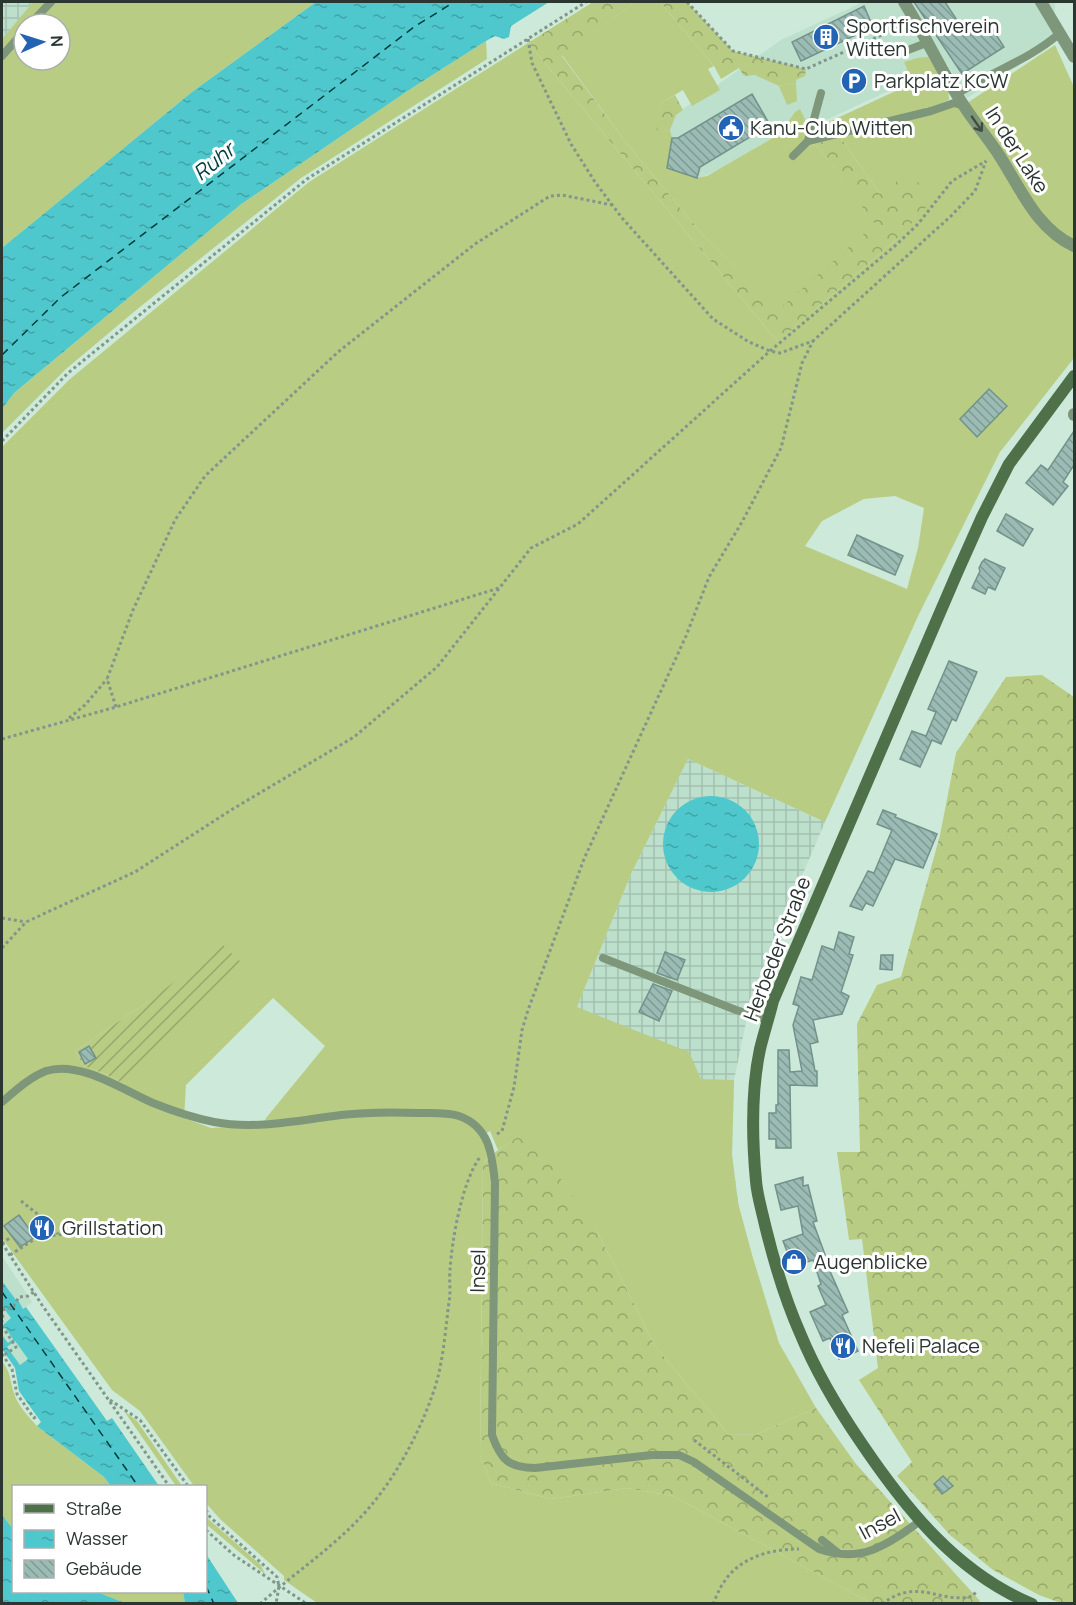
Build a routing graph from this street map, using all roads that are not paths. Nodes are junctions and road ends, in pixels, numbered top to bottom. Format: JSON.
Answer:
{"nodes":[{"id":1,"x":904,"y":2,"type":"edge"},
{"id":2,"x":1041,"y":2,"type":"edge"},
{"id":3,"x":1060,"y":33,"type":"junction"},
{"id":4,"x":929,"y":42,"type":"junction"},
{"id":5,"x":12,"y":45,"type":"edge"},
{"id":6,"x":908,"y":50,"type":"dead end"},
{"id":7,"x":2,"y":56,"type":"edge"},
{"id":8,"x":1074,"y":57,"type":"edge"},
{"id":9,"x":821,"y":93,"type":"dead end"},
{"id":10,"x":960,"y":100,"type":"junction"},
{"id":11,"x":808,"y":141,"type":"junction"},
{"id":12,"x":793,"y":156,"type":"dead end"},
{"id":13,"x":1074,"y":246,"type":"edge"},
{"id":14,"x":1074,"y":376,"type":"edge"},
{"id":15,"x":603,"y":958,"type":"dead end"},
{"id":16,"x":768,"y":1020,"type":"junction"},
{"id":17,"x":2,"y":1102,"type":"edge"},
{"id":18,"x":920,"y":1521,"type":"junction"},
{"id":19,"x":822,"y":1540,"type":"dead end"},
{"id":20,"x":841,"y":1554,"type":"junction"},
{"id":21,"x":1032,"y":1604,"type":"edge"}],
"edges":[{"from":1,"to":4,"type":"street","name":"In der Lake"},
{"from":2,"to":3,"type":"street"},
{"from":3,"to":8,"type":"street"},
{"from":3,"to":10,"type":"lane"},
{"from":4,"to":6,"type":"lane"},
{"from":4,"to":10,"type":"street","name":"In der Lake"},
{"from":5,"to":7,"type":"lane"},
{"from":9,"to":11,"type":"lane"},
{"from":10,"to":11,"type":"lane"},
{"from":10,"to":13,"type":"street","name":"In der Lake","one_way":true},
{"from":11,"to":12,"type":"lane"},
{"from":14,"to":16,"type":"main road","name":"Herbeder Straße"},
{"from":15,"to":16,"type":"lane"},
{"from":16,"to":18,"type":"main road","name":"Herbeder Straße"},
{"from":17,"to":20,"type":"lane","name":"Insel"},
{"from":18,"to":20,"type":"lane","name":"Insel"},
{"from":18,"to":21,"type":"main road","name":"Herbeder Straße"},
{"from":19,"to":20,"type":"lane"}]}
